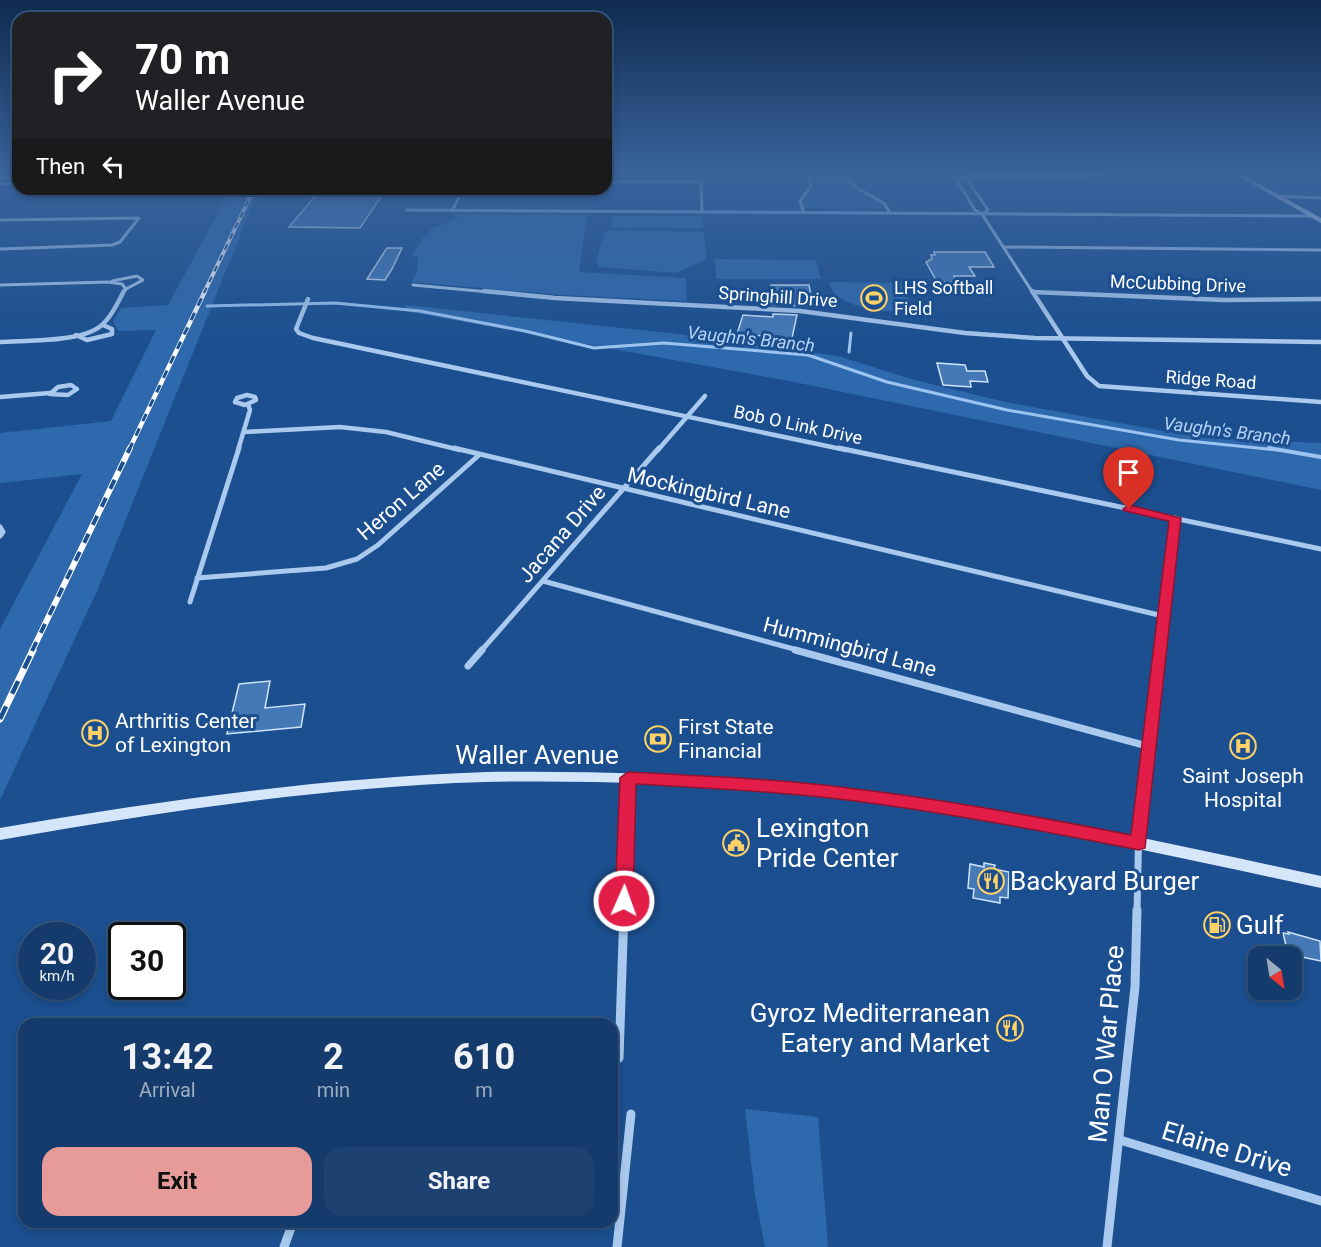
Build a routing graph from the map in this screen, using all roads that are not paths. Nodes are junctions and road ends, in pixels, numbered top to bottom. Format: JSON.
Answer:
{"nodes":[{"id":1,"x":130,"y":229,"type":"edge"},
{"id":2,"x":992,"y":229,"type":"edge"},
{"id":3,"x":1004,"y":247,"type":"junction"},
{"id":4,"x":0,"y":249,"type":"edge"},
{"id":5,"x":1321,"y":250,"type":"edge"},
{"id":6,"x":108,"y":282,"type":"junction"},
{"id":7,"x":0,"y":285,"type":"edge"},
{"id":8,"x":413,"y":285,"type":"dead end"},
{"id":9,"x":126,"y":289,"type":"junction"},
{"id":10,"x":1034,"y":292,"type":"junction"},
{"id":11,"x":1321,"y":299,"type":"edge"},
{"id":12,"x":306,"y":302,"type":"dead end"},
{"id":13,"x":103,"y":325,"type":"junction"},
{"id":14,"x":76,"y":335,"type":"junction"},
{"id":15,"x":1065,"y":340,"type":"junction"},
{"id":16,"x":0,"y":342,"type":"edge"},
{"id":17,"x":1321,"y":342,"type":"edge"},
{"id":18,"x":50,"y":393,"type":"junction"},
{"id":19,"x":705,"y":396,"type":"dead end"},
{"id":20,"x":0,"y":397,"type":"edge"},
{"id":21,"x":1321,"y":402,"type":"edge"},
{"id":22,"x":248,"y":404,"type":"dead end"},
{"id":23,"x":686,"y":416,"type":"junction"},
{"id":24,"x":244,"y":432,"type":"junction"},
{"id":25,"x":479,"y":455,"type":"junction"},
{"id":26,"x":622,"y":489,"type":"junction"},
{"id":27,"x":1175,"y":518,"type":"junction"},
{"id":28,"x":0,"y":527,"type":"edge"},
{"id":29,"x":0,"y":536,"type":"edge"},
{"id":30,"x":1321,"y":549,"type":"edge"},
{"id":31,"x":197,"y":578,"type":"junction"},
{"id":32,"x":543,"y":580,"type":"junction"},
{"id":33,"x":190,"y":602,"type":"dead end"},
{"id":34,"x":1163,"y":616,"type":"junction"},
{"id":35,"x":468,"y":666,"type":"dead end"},
{"id":36,"x":1147,"y":746,"type":"junction"},
{"id":37,"x":628,"y":778,"type":"junction"},
{"id":38,"x":0,"y":834,"type":"edge"},
{"id":39,"x":1139,"y":843,"type":"junction"},
{"id":40,"x":1321,"y":882,"type":"edge"},
{"id":41,"x":619,"y":1058,"type":"dead end"},
{"id":42,"x":631,"y":1114,"type":"dead end"},
{"id":43,"x":1120,"y":1140,"type":"junction"},
{"id":44,"x":1321,"y":1201,"type":"edge"},
{"id":45,"x":291,"y":1228,"type":"edge"},
{"id":46,"x":284,"y":1247,"type":"edge"},
{"id":47,"x":617,"y":1247,"type":"edge"},
{"id":48,"x":1107,"y":1247,"type":"edge"}],
"edges":[{"from":1,"to":4,"type":"street"},
{"from":2,"to":3,"type":"street"},
{"from":3,"to":5,"type":"street"},
{"from":3,"to":10,"type":"street"},
{"from":6,"to":7,"type":"street"},
{"from":6,"to":9,"type":"street"},
{"from":6,"to":9,"type":"street"},
{"from":8,"to":15,"type":"street","name":"Springhill Drive"},
{"from":9,"to":13,"type":"street"},
{"from":10,"to":11,"type":"street","name":"McCubbing Drive"},
{"from":10,"to":15,"type":"street"},
{"from":12,"to":23,"type":"street","name":"Bob O Link Drive"},
{"from":13,"to":14,"type":"street"},
{"from":13,"to":14,"type":"street"},
{"from":14,"to":16,"type":"street"},
{"from":15,"to":17,"type":"street","name":"Springhill Drive"},
{"from":15,"to":21,"type":"street","name":"Ridge Road"},
{"from":18,"to":18,"type":"street"},
{"from":18,"to":20,"type":"street"},
{"from":19,"to":23,"type":"street","name":"Jacana Drive"},
{"from":22,"to":24,"type":"street"},
{"from":23,"to":26,"type":"street","name":"Jacana Drive"},
{"from":23,"to":27,"type":"street","name":"Bob O Link Drive"},
{"from":24,"to":25,"type":"street","name":"Mockingbird Lane"},
{"from":24,"to":31,"type":"street"},
{"from":25,"to":26,"type":"street","name":"Mockingbird Lane"},
{"from":25,"to":31,"type":"street","name":"Heron Lane"},
{"from":26,"to":32,"type":"street","name":"Jacana Drive"},
{"from":26,"to":34,"type":"street","name":"Mockingbird Lane"},
{"from":27,"to":30,"type":"street","name":"Bob O Link Drive"},
{"from":27,"to":34,"type":"street","name":"Man O War Place"},
{"from":28,"to":29,"type":"street"},
{"from":31,"to":33,"type":"street"},
{"from":32,"to":35,"type":"street","name":"Jacana Drive"},
{"from":32,"to":36,"type":"street","name":"Hummingbird Lane"},
{"from":34,"to":36,"type":"street","name":"Man O War Place"},
{"from":36,"to":39,"type":"street","name":"Man O War Place"},
{"from":37,"to":38,"type":"main road","name":"Waller Avenue"},
{"from":37,"to":39,"type":"main road","name":"Waller Avenue"},
{"from":37,"to":41,"type":"street"},
{"from":39,"to":40,"type":"main road","name":"Waller Avenue"},
{"from":39,"to":43,"type":"street","name":"Man O War Place"},
{"from":42,"to":47,"type":"street"},
{"from":43,"to":44,"type":"street","name":"Elaine Drive"},
{"from":43,"to":48,"type":"street","name":"Man O War Place"},
{"from":45,"to":46,"type":"street"}]}
